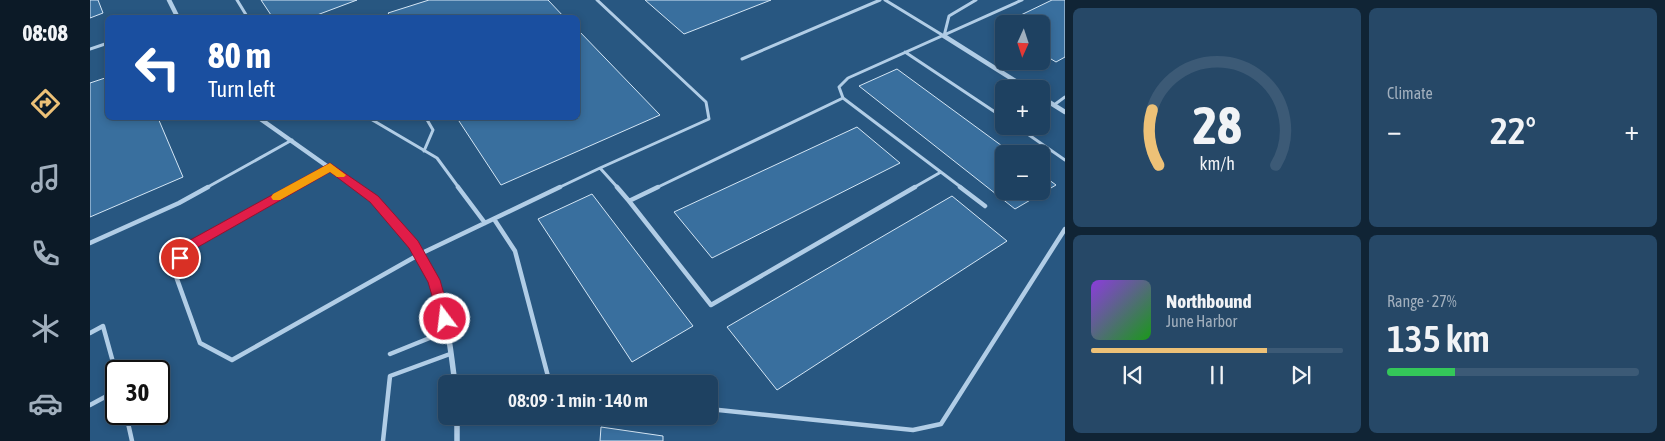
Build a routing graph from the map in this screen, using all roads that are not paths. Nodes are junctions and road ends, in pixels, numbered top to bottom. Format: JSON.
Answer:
{"nodes":[{"id":1,"x":169,"y":0,"type":"edge"},
{"id":2,"x":237,"y":0,"type":"edge"},
{"id":3,"x":597,"y":0,"type":"edge"},
{"id":4,"x":880,"y":0,"type":"edge"},
{"id":5,"x":885,"y":0,"type":"edge"},
{"id":6,"x":976,"y":0,"type":"edge"},
{"id":7,"x":1022,"y":0,"type":"edge"},
{"id":8,"x":176,"y":15,"type":"edge"},
{"id":9,"x":246,"y":15,"type":"edge"},
{"id":10,"x":944,"y":36,"type":"junction"},
{"id":11,"x":105,"y":44,"type":"edge"},
{"id":12,"x":90,"y":49,"type":"edge"},
{"id":13,"x":905,"y":52,"type":"junction"},
{"id":14,"x":742,"y":59,"type":"dead end"},
{"id":15,"x":1014,"y":80,"type":"edge"},
{"id":16,"x":1065,"y":97,"type":"edge"},
{"id":17,"x":843,"y":98,"type":"junction"},
{"id":18,"x":1050,"y":103,"type":"edge"},
{"id":19,"x":1054,"y":105,"type":"junction"},
{"id":20,"x":995,"y":112,"type":"edge"},
{"id":21,"x":1065,"y":112,"type":"edge"},
{"id":22,"x":262,"y":120,"type":"edge"},
{"id":23,"x":372,"y":120,"type":"edge"},
{"id":24,"x":427,"y":120,"type":"edge"},
{"id":25,"x":1029,"y":135,"type":"edge"},
{"id":26,"x":292,"y":140,"type":"junction"},
{"id":27,"x":424,"y":151,"type":"junction"},
{"id":28,"x":1065,"y":160,"type":"edge"},
{"id":29,"x":330,"y":167,"type":"junction"},
{"id":30,"x":600,"y":168,"type":"junction"},
{"id":31,"x":941,"y":172,"type":"junction"},
{"id":32,"x":629,"y":201,"type":"junction"},
{"id":33,"x":985,"y":206,"type":"dead end"},
{"id":34,"x":494,"y":219,"type":"junction"},
{"id":35,"x":485,"y":223,"type":"junction"},
{"id":36,"x":1065,"y":230,"type":"edge"},
{"id":37,"x":90,"y":243,"type":"edge"},
{"id":38,"x":420,"y":254,"type":"junction"},
{"id":39,"x":448,"y":331,"type":"junction"},
{"id":40,"x":90,"y":333,"type":"edge"},
{"id":41,"x":390,"y":354,"type":"dead end"},
{"id":42,"x":450,"y":354,"type":"junction"},
{"id":43,"x":112,"y":360,"type":"edge"},
{"id":44,"x":454,"y":375,"type":"edge"},
{"id":45,"x":548,"y":375,"type":"edge"},
{"id":46,"x":105,"y":397,"type":"edge"},
{"id":47,"x":90,"y":405,"type":"edge"},
{"id":48,"x":718,"y":410,"type":"edge"},
{"id":49,"x":128,"y":425,"type":"edge"},
{"id":50,"x":457,"y":425,"type":"edge"},
{"id":51,"x":132,"y":441,"type":"edge"},
{"id":52,"x":383,"y":441,"type":"edge"},
{"id":53,"x":457,"y":441,"type":"edge"}],
"edges":[{"from":1,"to":8,"type":"street"},
{"from":2,"to":9,"type":"lane"},
{"from":3,"to":30,"type":"lane"},
{"from":4,"to":14,"type":"lane"},
{"from":5,"to":10,"type":"lane"},
{"from":6,"to":10,"type":"lane"},
{"from":7,"to":10,"type":"lane"},
{"from":10,"to":13,"type":"lane"},
{"from":10,"to":15,"type":"street"},
{"from":11,"to":12,"type":"lane"},
{"from":13,"to":17,"type":"lane"},
{"from":13,"to":20,"type":"lane"},
{"from":16,"to":19,"type":"lane"},
{"from":17,"to":31,"type":"lane"},
{"from":17,"to":32,"type":"lane"},
{"from":18,"to":19,"type":"street"},
{"from":19,"to":21,"type":"street"},
{"from":22,"to":26,"type":"street"},
{"from":23,"to":27,"type":"lane"},
{"from":24,"to":27,"type":"lane"},
{"from":25,"to":28,"type":"lane"},
{"from":26,"to":29,"type":"street"},
{"from":26,"to":37,"type":"lane"},
{"from":27,"to":35,"type":"lane"},
{"from":29,"to":38,"type":"street"},
{"from":29,"to":38,"type":"lane"},
{"from":30,"to":32,"type":"lane"},
{"from":30,"to":34,"type":"lane"},
{"from":31,"to":32,"type":"lane"},
{"from":31,"to":33,"type":"lane"},
{"from":34,"to":35,"type":"lane"},
{"from":34,"to":45,"type":"lane"},
{"from":35,"to":38,"type":"lane"},
{"from":36,"to":48,"type":"lane"},
{"from":38,"to":39,"type":"street"},
{"from":39,"to":41,"type":"lane"},
{"from":39,"to":42,"type":"street"},
{"from":40,"to":43,"type":"lane"},
{"from":42,"to":44,"type":"street"},
{"from":42,"to":52,"type":"lane"},
{"from":46,"to":47,"type":"lane"},
{"from":49,"to":51,"type":"lane"},
{"from":50,"to":53,"type":"street"}]}
